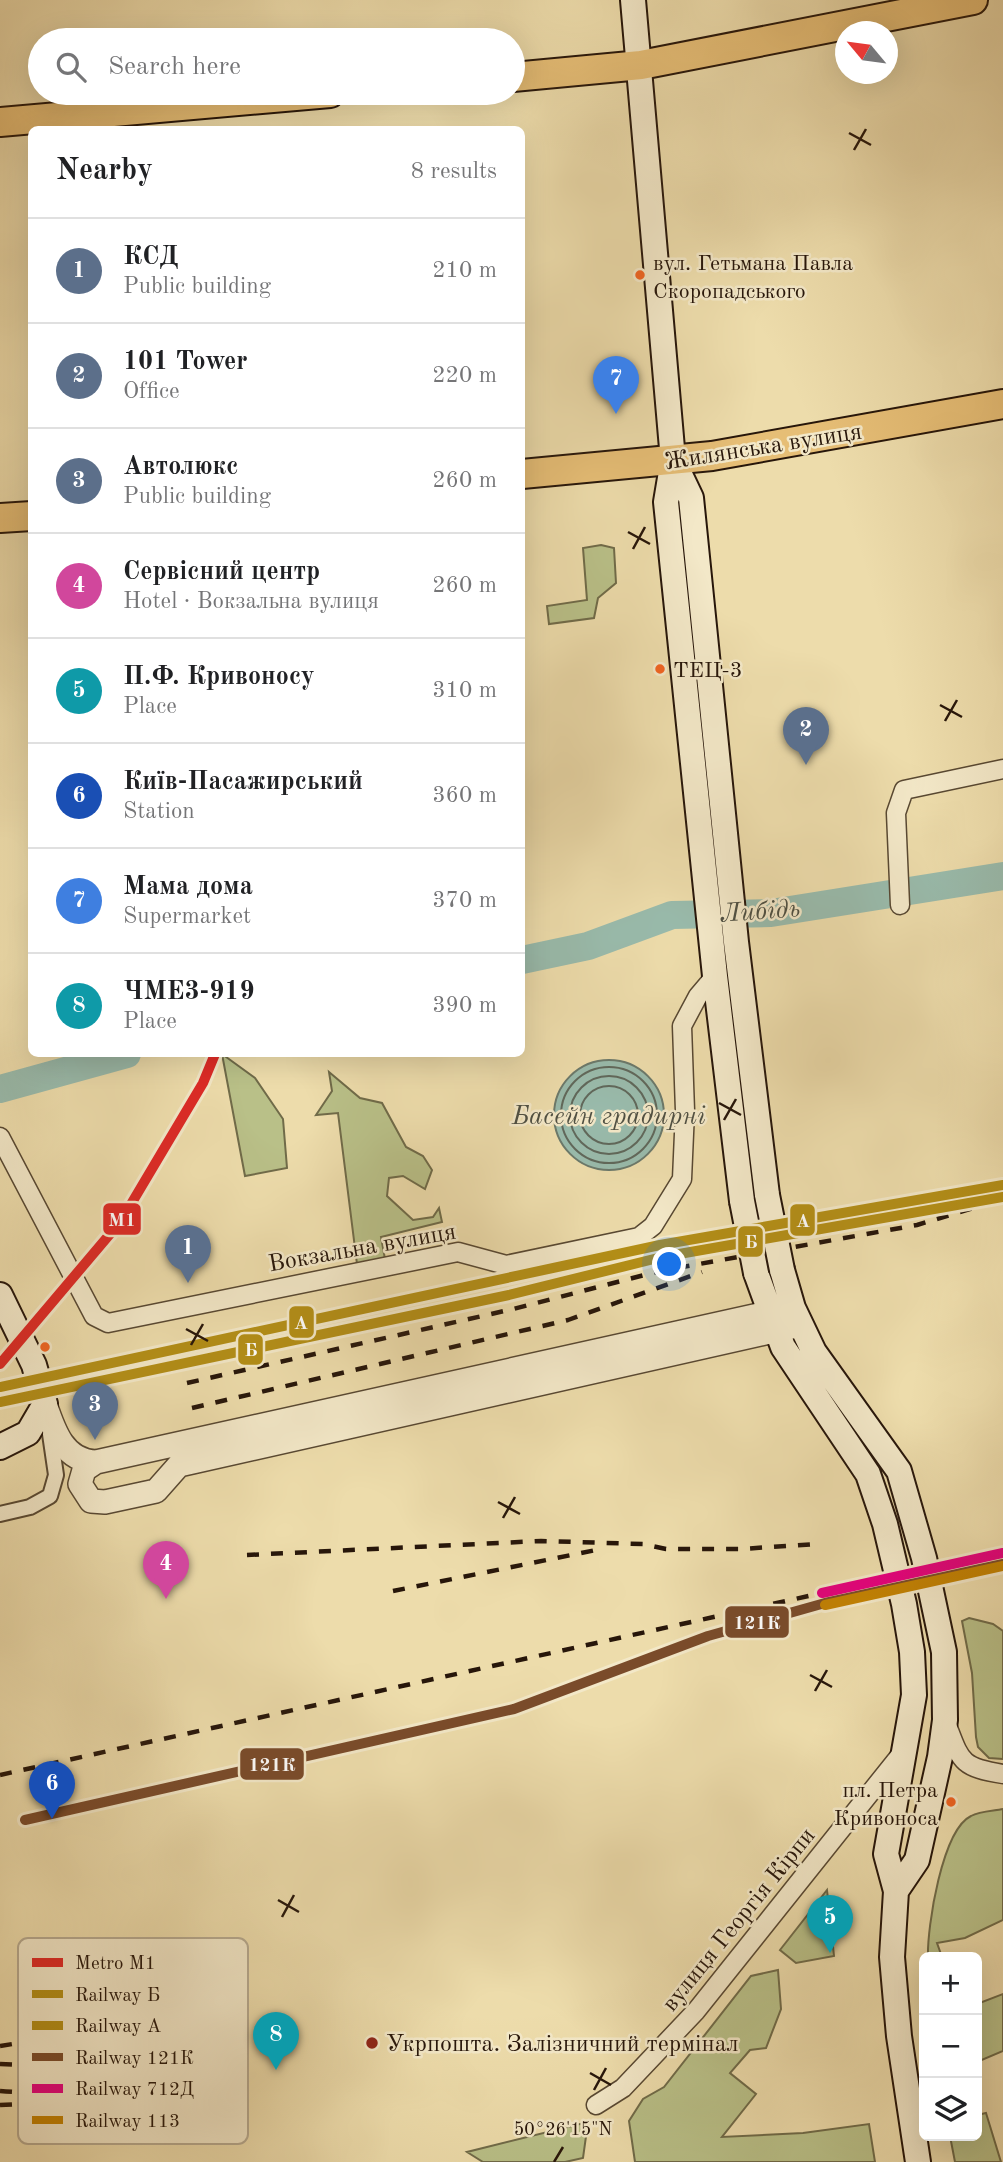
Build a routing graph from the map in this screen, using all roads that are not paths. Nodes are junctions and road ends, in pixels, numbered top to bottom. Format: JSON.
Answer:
{"nodes":[{"id":1,"x":633,"y":0,"type":"edge"},
{"id":2,"x":973,"y":0,"type":"edge"},
{"id":3,"x":640,"y":65,"type":"junction"},
{"id":4,"x":525,"y":76,"type":"edge"},
{"id":5,"x":193,"y":105,"type":"edge"},
{"id":6,"x":0,"y":122,"type":"edge"},
{"id":7,"x":1003,"y":404,"type":"edge"},
{"id":8,"x":673,"y":460,"type":"junction"},
{"id":9,"x":525,"y":474,"type":"edge"},
{"id":10,"x":28,"y":516,"type":"edge"},
{"id":11,"x":0,"y":518,"type":"edge"},
{"id":12,"x":1003,"y":769,"type":"edge"},
{"id":13,"x":900,"y":905,"type":"dead end"},
{"id":14,"x":724,"y":942,"type":"junction"},
{"id":15,"x":715,"y":976,"type":"junction"},
{"id":16,"x":0,"y":1137,"type":"edge"},
{"id":17,"x":0,"y":1295,"type":"edge"},
{"id":18,"x":797,"y":1316,"type":"junction"},
{"id":19,"x":772,"y":1322,"type":"junction"},
{"id":20,"x":47,"y":1415,"type":"junction"},
{"id":21,"x":0,"y":1447,"type":"edge"},
{"id":22,"x":147,"y":1452,"type":"junction"},
{"id":23,"x":96,"y":1462,"type":"junction"},
{"id":24,"x":169,"y":1474,"type":"junction"},
{"id":25,"x":0,"y":1514,"type":"edge"},
{"id":26,"x":945,"y":1720,"type":"junction"},
{"id":27,"x":904,"y":1751,"type":"junction"},
{"id":28,"x":1003,"y":1774,"type":"edge"},
{"id":29,"x":896,"y":1891,"type":"junction"},
{"id":30,"x":596,"y":2105,"type":"dead end"},
{"id":31,"x":918,"y":2162,"type":"edge"}],
"edges":[{"from":1,"to":3,"type":"main road"},
{"from":2,"to":3,"type":"main road"},
{"from":3,"to":4,"type":"main road"},
{"from":3,"to":8,"type":"main road"},
{"from":5,"to":6,"type":"main road"},
{"from":7,"to":8,"type":"main road","name":"Жилянська вулиця"},
{"from":8,"to":9,"type":"main road","name":"Жилянська вулиця"},
{"from":8,"to":14,"type":"main road"},
{"from":10,"to":11,"type":"main road"},
{"from":12,"to":13,"type":"street"},
{"from":14,"to":15,"type":"main road"},
{"from":14,"to":18,"type":"main road","bridge":true},
{"from":15,"to":16,"type":"street","name":"Вокзальна вулиця"},
{"from":15,"to":19,"type":"main road","bridge":true},
{"from":17,"to":20,"type":"main road"},
{"from":18,"to":19,"type":"street"},
{"from":18,"to":26,"type":"main road"},
{"from":19,"to":22,"type":"street"},
{"from":19,"to":24,"type":"street"},
{"from":19,"to":27,"type":"main road"},
{"from":20,"to":21,"type":"main road"},
{"from":20,"to":23,"type":"street"},
{"from":20,"to":25,"type":"street"},
{"from":22,"to":23,"type":"street"},
{"from":22,"to":24,"type":"street"},
{"from":23,"to":24,"type":"street"},
{"from":26,"to":28,"type":"street"},
{"from":26,"to":29,"type":"main road"},
{"from":27,"to":29,"type":"main road"},
{"from":27,"to":30,"type":"street","name":"вулиця Георгія Кірпи"},
{"from":29,"to":31,"type":"main road"}]}
